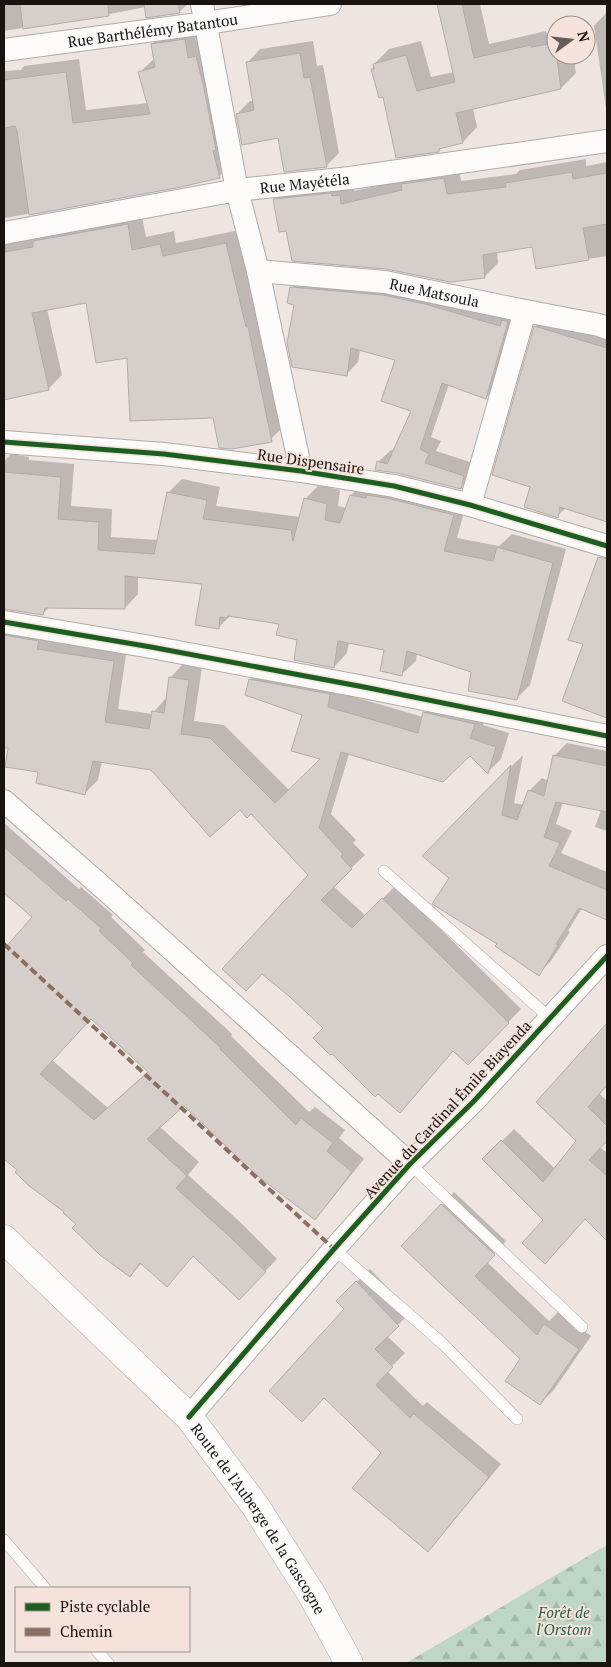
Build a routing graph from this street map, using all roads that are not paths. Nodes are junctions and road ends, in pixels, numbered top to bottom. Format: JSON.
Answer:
{"nodes":[{"id":1,"x":330,"y":4,"type":"edge"},
{"id":2,"x":204,"y":13,"type":"edge"},
{"id":3,"x":4,"y":50,"type":"edge"},
{"id":4,"x":607,"y":141,"type":"edge"},
{"id":5,"x":237,"y":190,"type":"junction"},
{"id":6,"x":4,"y":233,"type":"edge"},
{"id":7,"x":258,"y":271,"type":"junction"},
{"id":8,"x":525,"y":311,"type":"junction"},
{"id":9,"x":607,"y":328,"type":"edge"},
{"id":10,"x":4,"y":442,"type":"edge"},
{"id":11,"x":301,"y":471,"type":"junction"},
{"id":12,"x":470,"y":505,"type":"junction"},
{"id":13,"x":607,"y":546,"type":"edge"},
{"id":14,"x":4,"y":622,"type":"edge"},
{"id":15,"x":607,"y":736,"type":"edge"},
{"id":16,"x":4,"y":802,"type":"edge"},
{"id":17,"x":384,"y":871,"type":"dead end"},
{"id":18,"x":607,"y":956,"type":"edge"},
{"id":19,"x":550,"y":1018,"type":"junction"},
{"id":20,"x":410,"y":1164,"type":"junction"},
{"id":21,"x":6,"y":1246,"type":"edge"},
{"id":22,"x":334,"y":1249,"type":"junction"},
{"id":23,"x":582,"y":1327,"type":"dead end"},
{"id":24,"x":189,"y":1417,"type":"junction"},
{"id":25,"x":517,"y":1419,"type":"dead end"},
{"id":26,"x":4,"y":1540,"type":"edge"},
{"id":27,"x":44,"y":1587,"type":"edge"},
{"id":28,"x":98,"y":1652,"type":"edge"},
{"id":29,"x":108,"y":1663,"type":"edge"},
{"id":30,"x":349,"y":1663,"type":"edge"}],
"edges":[{"from":1,"to":2,"type":"street","name":"Rue Barthélémy Batantou"},
{"from":2,"to":3,"type":"street","name":"Rue Barthélémy Batantou"},
{"from":2,"to":5,"type":"street"},
{"from":4,"to":5,"type":"street","name":"Rue Mayétéla"},
{"from":5,"to":6,"type":"street","name":"Rue Mayétéla"},
{"from":5,"to":7,"type":"street"},
{"from":7,"to":8,"type":"street","name":"Rue Matsoula"},
{"from":7,"to":11,"type":"street"},
{"from":8,"to":9,"type":"street","name":"Rue Matsoula"},
{"from":8,"to":12,"type":"street"},
{"from":10,"to":11,"type":"street","name":"Rue Dispensaire"},
{"from":11,"to":12,"type":"street","name":"Rue Dispensaire"},
{"from":12,"to":13,"type":"street","name":"Rue Dispensaire"},
{"from":14,"to":15,"type":"street"},
{"from":16,"to":20,"type":"street"},
{"from":17,"to":19,"type":"lane"},
{"from":18,"to":19,"type":"street","name":"Avenue du Cardinal Émile Biayenda"},
{"from":19,"to":20,"type":"street","name":"Avenue du Cardinal Émile Biayenda"},
{"from":20,"to":22,"type":"street","name":"Avenue du Cardinal Émile Biayenda"},
{"from":20,"to":23,"type":"lane"},
{"from":21,"to":24,"type":"street","name":"Route de l'Auberge de la Gascogne"},
{"from":22,"to":24,"type":"street","name":"Avenue du Cardinal Émile Biayenda"},
{"from":22,"to":25,"type":"lane"},
{"from":24,"to":30,"type":"street","name":"Route de l'Auberge de la Gascogne"},
{"from":26,"to":27,"type":"lane"},
{"from":28,"to":29,"type":"lane"}]}
